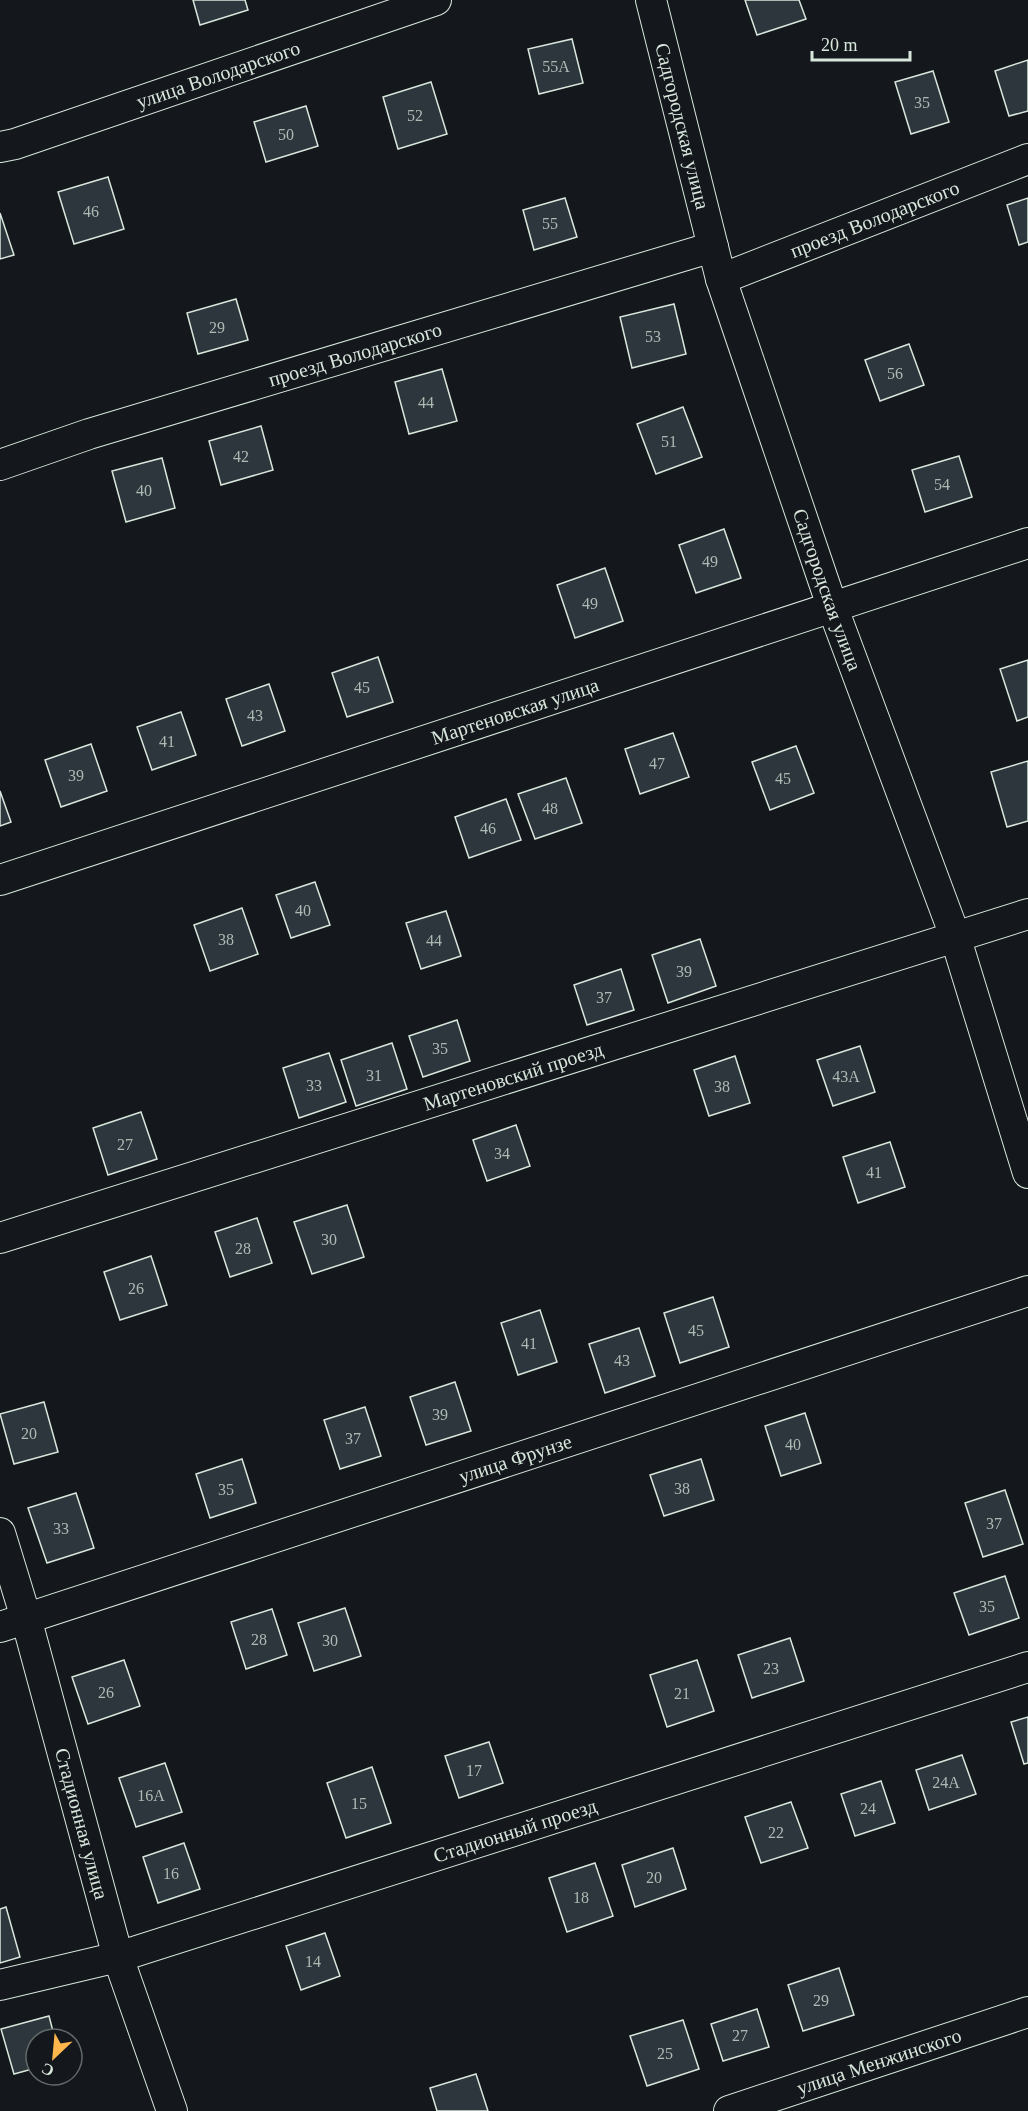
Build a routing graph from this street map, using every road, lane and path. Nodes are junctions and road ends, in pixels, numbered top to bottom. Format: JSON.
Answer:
{"nodes":[{"id":1,"x":436,"y":0,"type":"edge"},
{"id":2,"x":651,"y":0,"type":"edge"},
{"id":3,"x":0,"y":147,"type":"edge"},
{"id":4,"x":1028,"y":159,"type":"edge"},
{"id":5,"x":713,"y":246,"type":"junction"},
{"id":6,"x":721,"y":279,"type":"junction"},
{"id":7,"x":0,"y":465,"type":"edge"},
{"id":8,"x":1028,"y":543,"type":"edge"},
{"id":9,"x":832,"y":606,"type":"junction"},
{"id":10,"x":0,"y":880,"type":"edge"},
{"id":11,"x":1028,"y":914,"type":"edge"},
{"id":12,"x":956,"y":936,"type":"junction"},
{"id":13,"x":1028,"y":1173,"type":"edge"},
{"id":14,"x":0,"y":1238,"type":"edge"},
{"id":15,"x":1028,"y":1291,"type":"edge"},
{"id":16,"x":0,"y":1533,"type":"edge"},
{"id":17,"x":13,"y":1623,"type":"edge"},
{"id":18,"x":1028,"y":1666,"type":"edge"},
{"id":19,"x":118,"y":1957,"type":"junction"},
{"id":20,"x":0,"y":1985,"type":"edge"},
{"id":21,"x":1028,"y":2012,"type":"edge"},
{"id":22,"x":172,"y":2111,"type":"edge"},
{"id":23,"x":729,"y":2111,"type":"edge"}],
"edges":[{"from":1,"to":3,"type":"street","name":"улица Володарского"},
{"from":2,"to":5,"type":"street","name":"Садгородская улица"},
{"from":4,"to":6,"type":"street","name":"проезд Володарского"},
{"from":5,"to":6,"type":"street","name":"Садгородская улица"},
{"from":5,"to":7,"type":"street","name":"проезд Володарского"},
{"from":6,"to":9,"type":"street","name":"Садгородская улица"},
{"from":8,"to":9,"type":"street","name":"Мартеновская улица"},
{"from":9,"to":10,"type":"street","name":"Мартеновская улица"},
{"from":9,"to":12,"type":"street","name":"Садгородская улица"},
{"from":11,"to":12,"type":"street","name":"Мартеновский проезд"},
{"from":12,"to":13,"type":"street","name":"Садгородская улица"},
{"from":12,"to":14,"type":"street","name":"Мартеновский проезд"},
{"from":15,"to":17,"type":"street","name":"улица Фрунзе"},
{"from":16,"to":17,"type":"street","name":"Стадионная улица"},
{"from":17,"to":19,"type":"street","name":"Стадионная улица"},
{"from":18,"to":19,"type":"street","name":"Стадионный проезд"},
{"from":19,"to":20,"type":"street","name":"Стадионный проезд"},
{"from":19,"to":22,"type":"street","name":"Стадионная улица"},
{"from":21,"to":23,"type":"street","name":"улица Менжинского"}]}
